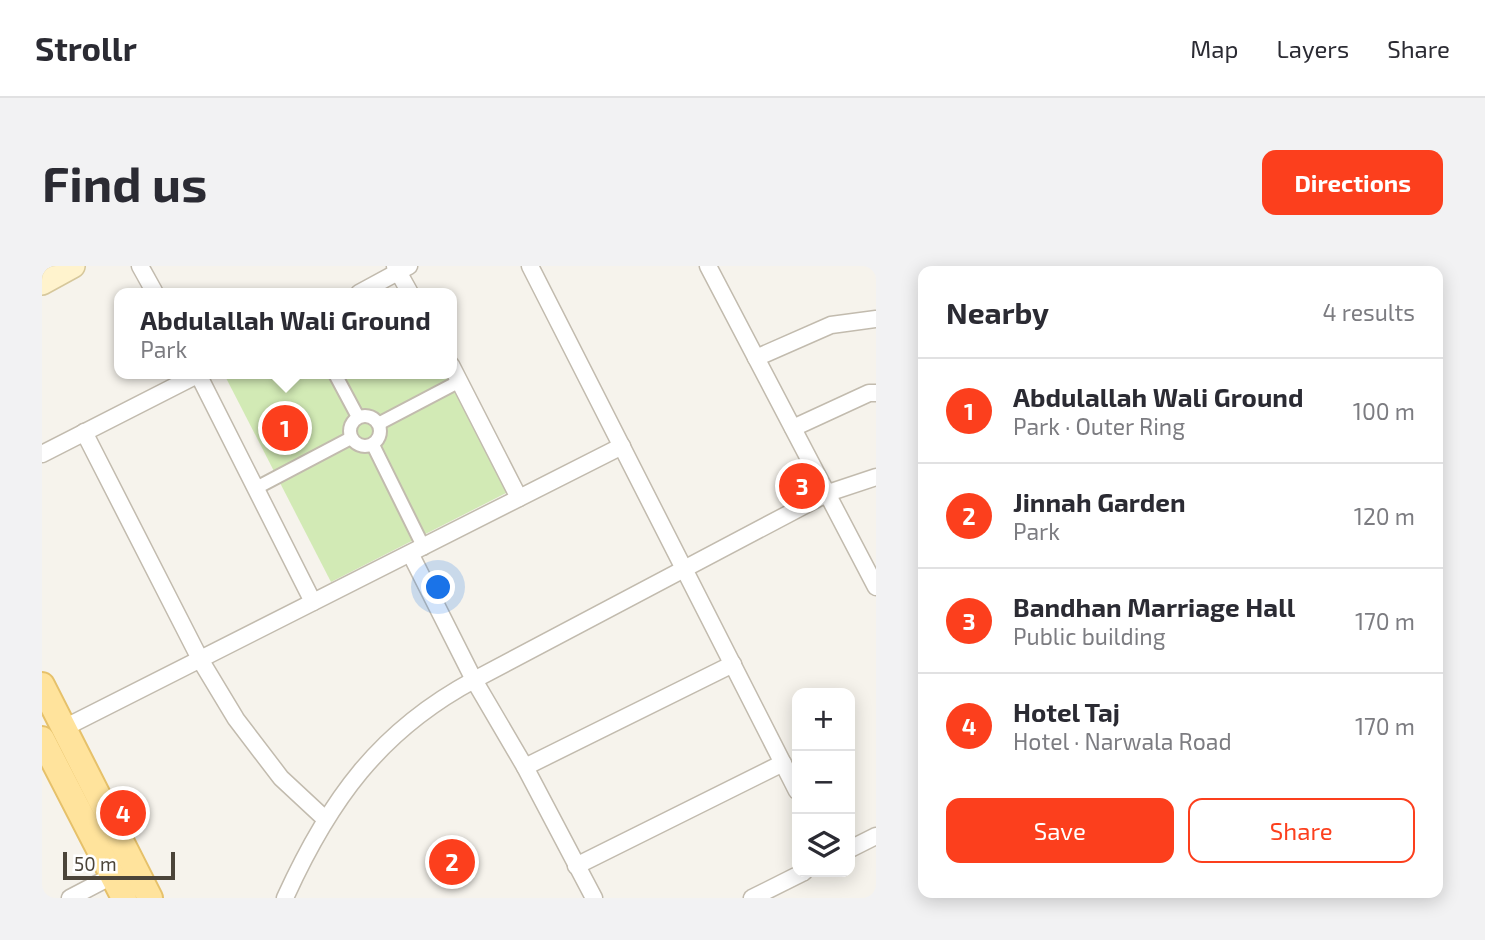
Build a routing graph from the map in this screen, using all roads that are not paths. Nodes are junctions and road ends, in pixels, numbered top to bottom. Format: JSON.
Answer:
{"nodes":[{"id":1,"x":73,"y":266,"type":"edge"},
{"id":2,"x":140,"y":266,"type":"edge"},
{"id":3,"x":530,"y":266,"type":"edge"},
{"id":4,"x":708,"y":266,"type":"edge"},
{"id":5,"x":400,"y":268,"type":"edge"},
{"id":6,"x":42,"y":283,"type":"edge"},
{"id":7,"x":152,"y":288,"type":"edge"},
{"id":8,"x":367,"y":288,"type":"edge"},
{"id":9,"x":408,"y":288,"type":"edge"},
{"id":10,"x":876,"y":319,"type":"edge"},
{"id":11,"x":756,"y":358,"type":"junction"},
{"id":12,"x":457,"y":376,"type":"edge"},
{"id":13,"x":189,"y":379,"type":"edge"},
{"id":14,"x":202,"y":379,"type":"edge"},
{"id":15,"x":338,"y":379,"type":"edge"},
{"id":16,"x":460,"y":381,"type":"junction"},
{"id":17,"x":876,"y":393,"type":"edge"},
{"id":18,"x":358,"y":417,"type":"junction"},
{"id":19,"x":380,"y":424,"type":"junction"},
{"id":20,"x":793,"y":428,"type":"junction"},
{"id":21,"x":84,"y":432,"type":"junction"},
{"id":22,"x":351,"y":438,"type":"junction"},
{"id":23,"x":373,"y":445,"type":"junction"},
{"id":24,"x":622,"y":446,"type":"junction"},
{"id":25,"x":42,"y":454,"type":"edge"},
{"id":26,"x":876,"y":477,"type":"edge"},
{"id":27,"x":257,"y":487,"type":"junction"},
{"id":28,"x":828,"y":494,"type":"junction"},
{"id":29,"x":519,"y":498,"type":"junction"},
{"id":30,"x":418,"y":551,"type":"junction"},
{"id":31,"x":684,"y":568,"type":"junction"},
{"id":32,"x":876,"y":587,"type":"edge"},
{"id":33,"x":313,"y":602,"type":"junction"},
{"id":34,"x":201,"y":660,"type":"junction"},
{"id":35,"x":733,"y":664,"type":"junction"},
{"id":36,"x":474,"y":680,"type":"junction"},
{"id":37,"x":42,"y":685,"type":"edge"},
{"id":38,"x":49,"y":745,"type":"edge"},
{"id":39,"x":783,"y":763,"type":"junction"},
{"id":40,"x":525,"y":767,"type":"junction"},
{"id":41,"x":792,"y":781,"type":"edge"},
{"id":42,"x":324,"y":818,"type":"junction"},
{"id":43,"x":876,"y":836,"type":"edge"},
{"id":44,"x":855,"y":846,"type":"edge"},
{"id":45,"x":576,"y":866,"type":"junction"},
{"id":46,"x":112,"y":876,"type":"junction"},
{"id":47,"x":794,"y":877,"type":"edge"},
{"id":48,"x":70,"y":898,"type":"edge"},
{"id":49,"x":124,"y":898,"type":"edge"},
{"id":50,"x":150,"y":898,"type":"edge"},
{"id":51,"x":285,"y":898,"type":"edge"},
{"id":52,"x":594,"y":898,"type":"edge"},
{"id":53,"x":752,"y":898,"type":"edge"}],
"edges":[{"from":1,"to":6,"type":"main road"},
{"from":2,"to":7,"type":"street"},
{"from":3,"to":24,"type":"street"},
{"from":4,"to":11,"type":"street"},
{"from":5,"to":8,"type":"street"},
{"from":5,"to":9,"type":"street"},
{"from":10,"to":11,"type":"street"},
{"from":11,"to":20,"type":"street"},
{"from":12,"to":16,"type":"street"},
{"from":13,"to":21,"type":"street"},
{"from":14,"to":27,"type":"street"},
{"from":15,"to":18,"type":"street"},
{"from":16,"to":19,"type":"street"},
{"from":16,"to":29,"type":"street"},
{"from":17,"to":20,"type":"street"},
{"from":18,"to":19,"type":"street"},
{"from":18,"to":22,"type":"street"},
{"from":19,"to":23,"type":"street"},
{"from":20,"to":28,"type":"street"},
{"from":21,"to":25,"type":"street"},
{"from":21,"to":34,"type":"street"},
{"from":22,"to":23,"type":"street"},
{"from":22,"to":27,"type":"street"},
{"from":23,"to":30,"type":"street"},
{"from":24,"to":29,"type":"street"},
{"from":24,"to":31,"type":"street"},
{"from":26,"to":28,"type":"street"},
{"from":27,"to":33,"type":"street"},
{"from":28,"to":31,"type":"street"},
{"from":28,"to":32,"type":"street"},
{"from":29,"to":30,"type":"street"},
{"from":30,"to":33,"type":"street"},
{"from":30,"to":36,"type":"street"},
{"from":31,"to":35,"type":"street"},
{"from":31,"to":36,"type":"street"},
{"from":33,"to":34,"type":"street"},
{"from":34,"to":38,"type":"street"},
{"from":34,"to":42,"type":"street"},
{"from":35,"to":39,"type":"street"},
{"from":35,"to":40,"type":"street"},
{"from":36,"to":40,"type":"street"},
{"from":36,"to":42,"type":"street"},
{"from":37,"to":38,"type":"main road"},
{"from":38,"to":46,"type":"main road"},
{"from":38,"to":50,"type":"main road"},
{"from":39,"to":41,"type":"street"},
{"from":39,"to":45,"type":"street"},
{"from":40,"to":45,"type":"street"},
{"from":42,"to":51,"type":"street"},
{"from":43,"to":44,"type":"street"},
{"from":45,"to":52,"type":"street"},
{"from":46,"to":48,"type":"street"},
{"from":46,"to":49,"type":"main road"},
{"from":47,"to":53,"type":"street"}]}
